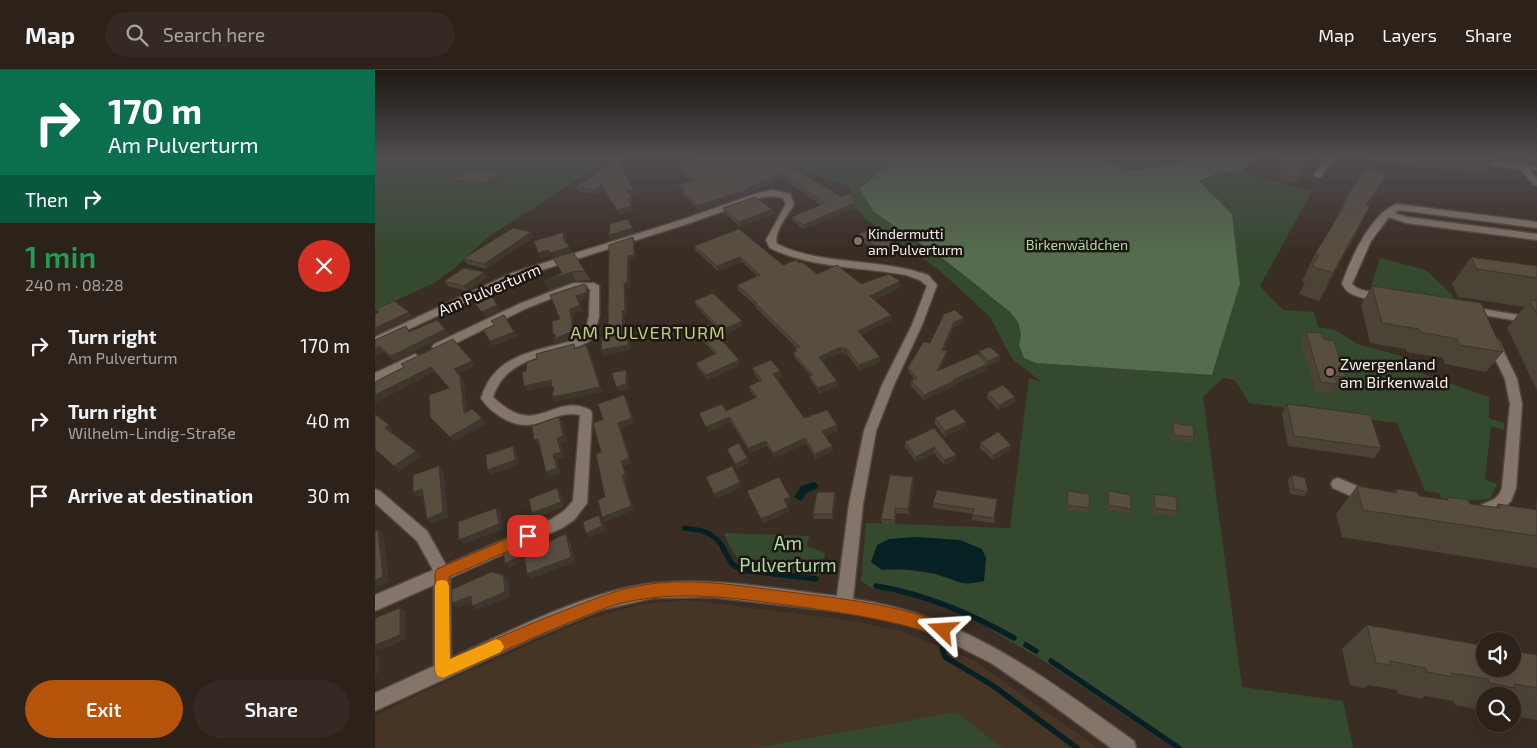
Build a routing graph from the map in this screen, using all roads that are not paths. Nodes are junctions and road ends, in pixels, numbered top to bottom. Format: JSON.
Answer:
{"nodes":[{"id":1,"x":1388,"y":214,"type":"junction"},
{"id":2,"x":1537,"y":225,"type":"edge"},
{"id":3,"x":1537,"y":237,"type":"edge"},
{"id":4,"x":1394,"y":298,"type":"edge"},
{"id":5,"x":1462,"y":309,"type":"edge"},
{"id":6,"x":1490,"y":314,"type":"junction"},
{"id":7,"x":1537,"y":321,"type":"edge"},
{"id":8,"x":375,"y":341,"type":"edge"},
{"id":9,"x":375,"y":378,"type":"edge"},
{"id":10,"x":1338,"y":484,"type":"dead end"},
{"id":11,"x":375,"y":495,"type":"edge"},
{"id":12,"x":1381,"y":498,"type":"edge"},
{"id":13,"x":1475,"y":509,"type":"edge"},
{"id":14,"x":442,"y":573,"type":"junction"},
{"id":15,"x":375,"y":603,"type":"edge"},
{"id":16,"x":844,"y":606,"type":"junction"},
{"id":17,"x":443,"y":670,"type":"junction"},
{"id":18,"x":375,"y":702,"type":"edge"},
{"id":19,"x":1127,"y":748,"type":"edge"}],
"edges":[{"from":1,"to":2,"type":"street"},
{"from":1,"to":3,"type":"street"},
{"from":1,"to":4,"type":"street"},
{"from":5,"to":6,"type":"street"},
{"from":6,"to":7,"type":"street"},
{"from":6,"to":13,"type":"street"},
{"from":8,"to":16,"type":"street","name":"Am Pulverturm"},
{"from":9,"to":14,"type":"street"},
{"from":10,"to":12,"type":"street"},
{"from":11,"to":14,"type":"street"},
{"from":14,"to":15,"type":"street"},
{"from":14,"to":17,"type":"street"},
{"from":16,"to":17,"type":"street"},
{"from":16,"to":19,"type":"street"},
{"from":17,"to":18,"type":"street"}]}
